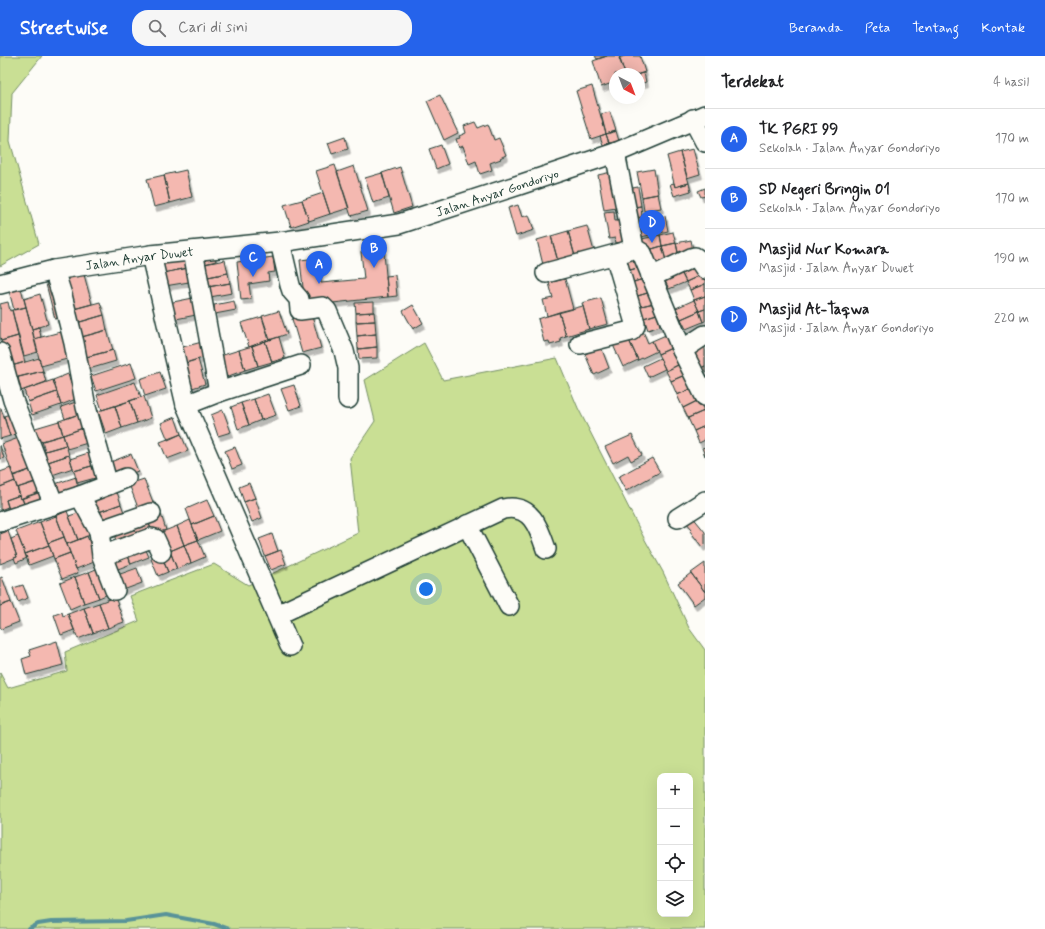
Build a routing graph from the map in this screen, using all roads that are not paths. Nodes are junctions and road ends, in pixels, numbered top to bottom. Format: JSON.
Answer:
{"nodes":[{"id":1,"x":699,"y":117,"type":"edge"},
{"id":2,"x":705,"y":142,"type":"edge"},
{"id":3,"x":615,"y":153,"type":"junction"},
{"id":4,"x":280,"y":242,"type":"junction"},
{"id":5,"x":634,"y":248,"type":"junction"},
{"id":6,"x":192,"y":250,"type":"junction"},
{"id":7,"x":151,"y":254,"type":"junction"},
{"id":8,"x":615,"y":255,"type":"junction"},
{"id":9,"x":54,"y":270,"type":"junction"},
{"id":10,"x":705,"y":270,"type":"edge"},
{"id":11,"x":546,"y":273,"type":"dead end"},
{"id":12,"x":651,"y":277,"type":"junction"},
{"id":13,"x":0,"y":284,"type":"edge"},
{"id":14,"x":705,"y":335,"type":"edge"},
{"id":15,"x":580,"y":344,"type":"dead end"},
{"id":16,"x":682,"y":350,"type":"junction"},
{"id":17,"x":0,"y":353,"type":"edge"},
{"id":18,"x":301,"y":365,"type":"dead end"},
{"id":19,"x":219,"y":392,"type":"junction"},
{"id":20,"x":705,"y":396,"type":"edge"},
{"id":21,"x":348,"y":400,"type":"dead end"},
{"id":22,"x":7,"y":402,"type":"edge"},
{"id":23,"x":186,"y":405,"type":"junction"},
{"id":24,"x":126,"y":478,"type":"dead end"},
{"id":25,"x":108,"y":485,"type":"junction"},
{"id":26,"x":80,"y":496,"type":"junction"},
{"id":27,"x":705,"y":501,"type":"edge"},
{"id":28,"x":54,"y":505,"type":"junction"},
{"id":29,"x":151,"y":512,"type":"dead end"},
{"id":30,"x":678,"y":518,"type":"dead end"},
{"id":31,"x":0,"y":522,"type":"edge"},
{"id":32,"x":467,"y":525,"type":"junction"},
{"id":33,"x":99,"y":531,"type":"junction"},
{"id":34,"x":546,"y":549,"type":"dead end"},
{"id":35,"x":160,"y":552,"type":"dead end"},
{"id":36,"x":102,"y":556,"type":"junction"},
{"id":37,"x":115,"y":590,"type":"dead end"},
{"id":38,"x":509,"y":606,"type":"dead end"},
{"id":39,"x":277,"y":615,"type":"junction"},
{"id":40,"x":290,"y":646,"type":"dead end"}],
"edges":[{"from":1,"to":2,"type":"street"},
{"from":1,"to":3,"type":"street","name":"Jalan Anyar Gondoriyo"},
{"from":3,"to":4,"type":"street","name":"Jalan Anyar Gondoriyo"},
{"from":3,"to":5,"type":"street"},
{"from":4,"to":6,"type":"street","name":"Jalan Anyar Duwet"},
{"from":4,"to":21,"type":"street"},
{"from":5,"to":8,"type":"street"},
{"from":5,"to":12,"type":"street"},
{"from":6,"to":7,"type":"street","name":"Jalan Anyar Duwet"},
{"from":6,"to":19,"type":"street"},
{"from":7,"to":9,"type":"street","name":"Jalan Anyar Duwet"},
{"from":7,"to":23,"type":"street"},
{"from":8,"to":11,"type":"street"},
{"from":8,"to":15,"type":"street"},
{"from":9,"to":13,"type":"street","name":"Jalan Anyar Duwet"},
{"from":9,"to":25,"type":"street"},
{"from":10,"to":12,"type":"street"},
{"from":12,"to":16,"type":"street"},
{"from":14,"to":16,"type":"street"},
{"from":16,"to":20,"type":"street"},
{"from":17,"to":22,"type":"street"},
{"from":18,"to":19,"type":"street"},
{"from":19,"to":23,"type":"street"},
{"from":22,"to":28,"type":"street"},
{"from":23,"to":39,"type":"street"},
{"from":24,"to":25,"type":"street"},
{"from":25,"to":26,"type":"street"},
{"from":26,"to":28,"type":"street"},
{"from":26,"to":33,"type":"street"},
{"from":27,"to":30,"type":"street"},
{"from":28,"to":31,"type":"street"},
{"from":29,"to":33,"type":"street"},
{"from":32,"to":34,"type":"street"},
{"from":32,"to":38,"type":"street"},
{"from":32,"to":39,"type":"street"},
{"from":33,"to":36,"type":"street"},
{"from":35,"to":36,"type":"street"},
{"from":36,"to":37,"type":"street"},
{"from":39,"to":40,"type":"street"}]}
